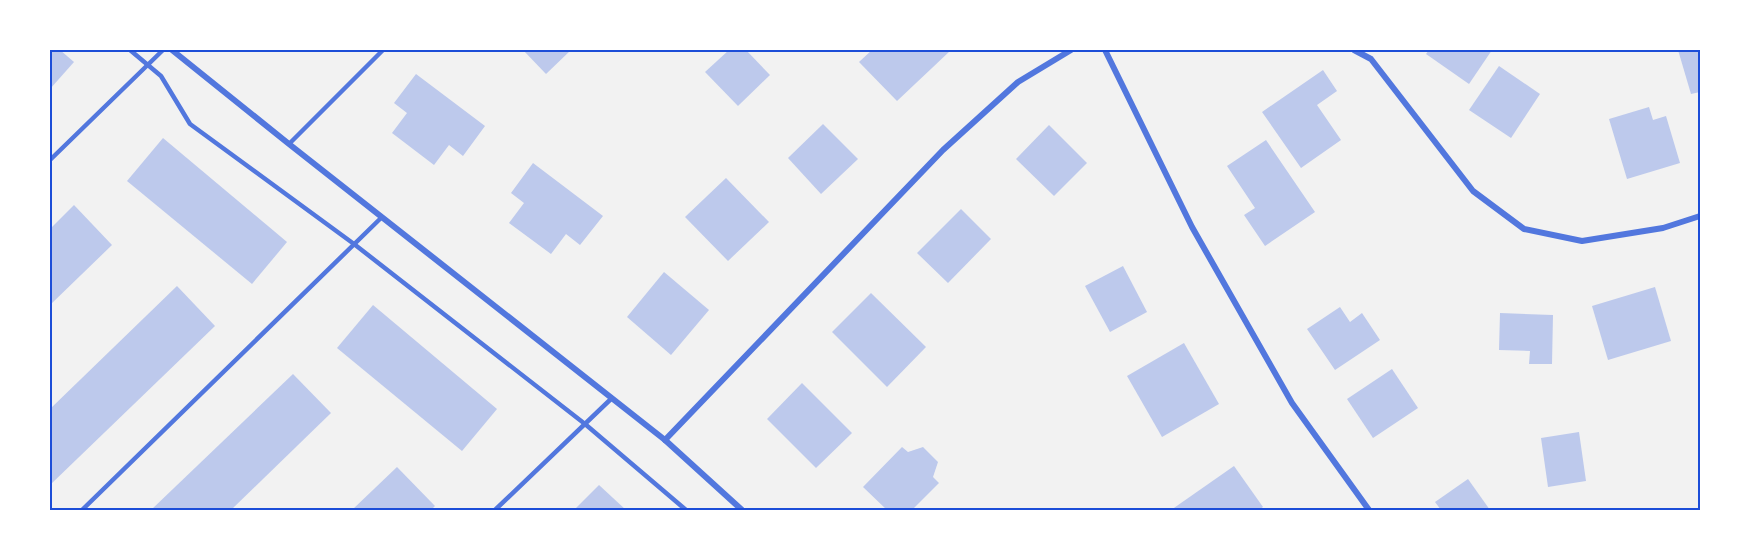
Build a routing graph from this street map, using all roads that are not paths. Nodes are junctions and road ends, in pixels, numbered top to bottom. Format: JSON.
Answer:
{"nodes":[{"id":1,"x":130,"y":50,"type":"edge"},
{"id":2,"x":163,"y":50,"type":"edge"},
{"id":3,"x":172,"y":50,"type":"edge"},
{"id":4,"x":383,"y":50,"type":"edge"},
{"id":5,"x":1071,"y":50,"type":"edge"},
{"id":6,"x":1105,"y":50,"type":"edge"},
{"id":7,"x":1354,"y":50,"type":"edge"},
{"id":8,"x":148,"y":64,"type":"junction"},
{"id":9,"x":289,"y":144,"type":"junction"},
{"id":10,"x":50,"y":160,"type":"edge"},
{"id":11,"x":1701,"y":216,"type":"edge"},
{"id":12,"x":382,"y":217,"type":"junction"},
{"id":13,"x":354,"y":244,"type":"junction"},
{"id":14,"x":612,"y":398,"type":"junction"},
{"id":15,"x":585,"y":424,"type":"junction"},
{"id":16,"x":665,"y":440,"type":"junction"},
{"id":17,"x":82,"y":510,"type":"edge"},
{"id":18,"x":495,"y":510,"type":"edge"},
{"id":19,"x":686,"y":510,"type":"edge"},
{"id":20,"x":742,"y":510,"type":"edge"},
{"id":21,"x":1369,"y":510,"type":"edge"}],
"edges":[{"from":1,"to":8,"type":"lane"},
{"from":2,"to":8,"type":"lane"},
{"from":3,"to":9,"type":"street"},
{"from":4,"to":9,"type":"lane"},
{"from":5,"to":16,"type":"street"},
{"from":6,"to":21,"type":"street"},
{"from":7,"to":11,"type":"street"},
{"from":8,"to":10,"type":"lane"},
{"from":8,"to":13,"type":"lane"},
{"from":9,"to":12,"type":"street"},
{"from":12,"to":13,"type":"lane"},
{"from":12,"to":14,"type":"street"},
{"from":13,"to":15,"type":"lane"},
{"from":13,"to":17,"type":"lane"},
{"from":14,"to":15,"type":"lane"},
{"from":14,"to":16,"type":"street"},
{"from":15,"to":18,"type":"lane"},
{"from":15,"to":19,"type":"lane"},
{"from":16,"to":20,"type":"street"}]}
